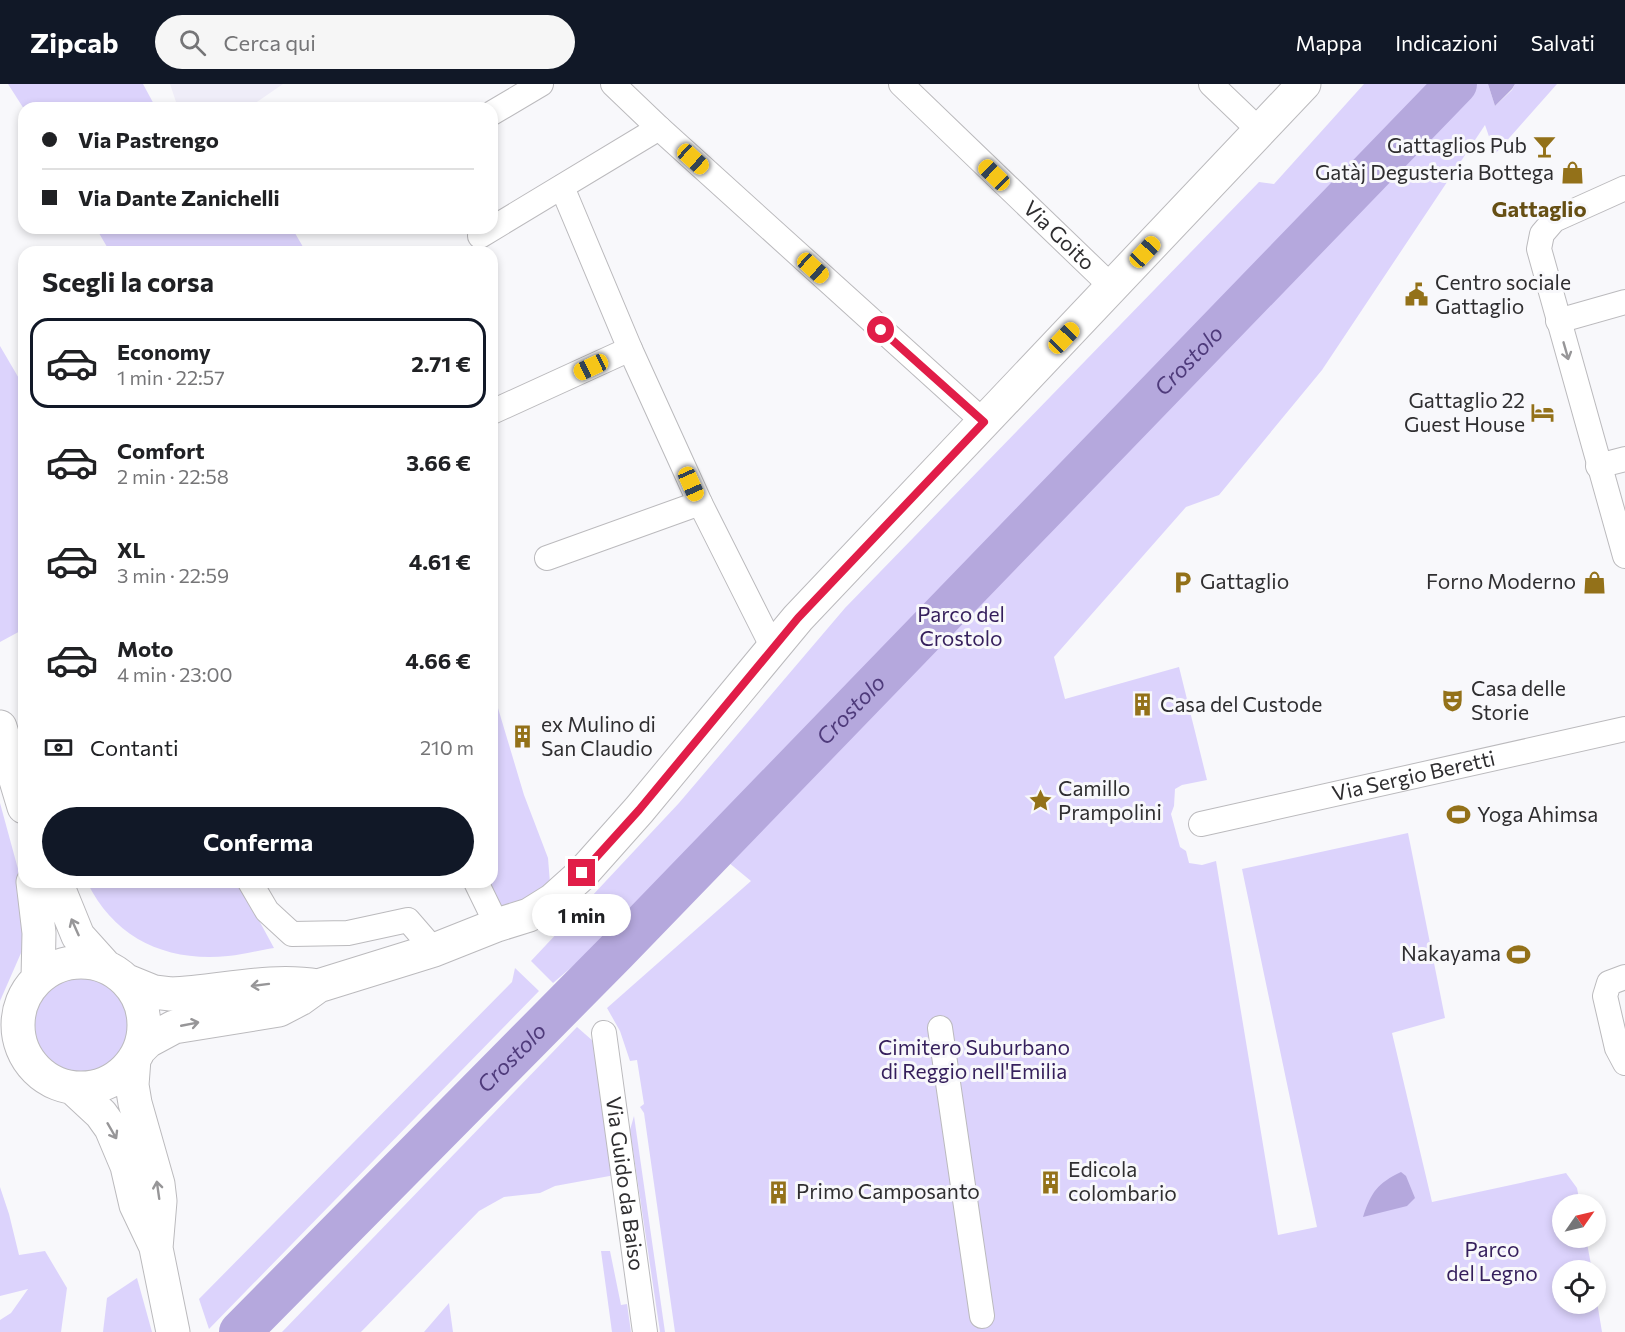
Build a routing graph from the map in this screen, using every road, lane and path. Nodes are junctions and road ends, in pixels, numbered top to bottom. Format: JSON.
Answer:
{"nodes":[{"id":1,"x":541,"y":84,"type":"edge"},
{"id":2,"x":612,"y":84,"type":"edge"},
{"id":3,"x":901,"y":84,"type":"edge"},
{"id":4,"x":1211,"y":84,"type":"edge"},
{"id":5,"x":1304,"y":84,"type":"edge"},
{"id":6,"x":498,"y":109,"type":"edge"},
{"id":7,"x":658,"y":128,"type":"junction"},
{"id":8,"x":1260,"y":131,"type":"junction"},
{"id":9,"x":1622,"y":186,"type":"edge"},
{"id":10,"x":562,"y":187,"type":"junction"},
{"id":11,"x":498,"y":225,"type":"edge"},
{"id":12,"x":483,"y":234,"type":"edge"},
{"id":13,"x":480,"y":236,"type":"dead end"},
{"id":14,"x":1112,"y":287,"type":"junction"},
{"id":15,"x":1625,"y":302,"type":"edge"},
{"id":16,"x":1558,"y":321,"type":"junction"},
{"id":17,"x":630,"y":349,"type":"junction"},
{"id":18,"x":498,"y":409,"type":"edge"},
{"id":19,"x":984,"y":422,"type":"junction"},
{"id":20,"x":1625,"y":459,"type":"edge"},
{"id":21,"x":1598,"y":466,"type":"junction"},
{"id":22,"x":700,"y":503,"type":"junction"},
{"id":23,"x":1625,"y":556,"type":"edge"},
{"id":24,"x":547,"y":558,"type":"dead end"},
{"id":25,"x":773,"y":648,"type":"junction"},
{"id":26,"x":0,"y":727,"type":"edge"},
{"id":27,"x":1625,"y":729,"type":"edge"},
{"id":28,"x":18,"y":787,"type":"edge"},
{"id":29,"x":1202,"y":824,"type":"dead end"},
{"id":30,"x":34,"y":888,"type":"edge"},
{"id":31,"x":58,"y":888,"type":"edge"},
{"id":32,"x":254,"y":888,"type":"edge"},
{"id":33,"x":479,"y":888,"type":"edge"},
{"id":34,"x":497,"y":925,"type":"junction"},
{"id":35,"x":434,"y":950,"type":"junction"},
{"id":36,"x":116,"y":974,"type":"junction"},
{"id":37,"x":1625,"y":977,"type":"edge"},
{"id":38,"x":38,"y":978,"type":"junction"},
{"id":39,"x":318,"y":986,"type":"junction"},
{"id":40,"x":10,"y":1015,"type":"edge"},
{"id":41,"x":940,"y":1028,"type":"dead end"},
{"id":42,"x":604,"y":1033,"type":"dead end"},
{"id":43,"x":137,"y":1055,"type":"junction"},
{"id":44,"x":1625,"y":1063,"type":"edge"},
{"id":45,"x":0,"y":1068,"type":"edge"},
{"id":46,"x":35,"y":1068,"type":"junction"},
{"id":47,"x":73,"y":1088,"type":"junction"},
{"id":48,"x":156,"y":1248,"type":"junction"},
{"id":49,"x":982,"y":1316,"type":"dead end"},
{"id":50,"x":170,"y":1319,"type":"edge"},
{"id":51,"x":645,"y":1332,"type":"edge"}],
"edges":[{"from":1,"to":6,"type":"street"},
{"from":2,"to":7,"type":"street"},
{"from":3,"to":14,"type":"street","name":"Via Goito"},
{"from":4,"to":8,"type":"street"},
{"from":5,"to":8,"type":"street"},
{"from":7,"to":10,"type":"street"},
{"from":7,"to":19,"type":"street"},
{"from":8,"to":14,"type":"street"},
{"from":9,"to":16,"type":"street"},
{"from":10,"to":11,"type":"street"},
{"from":10,"to":17,"type":"street"},
{"from":12,"to":13,"type":"street"},
{"from":14,"to":19,"type":"street"},
{"from":15,"to":16,"type":"street"},
{"from":16,"to":21,"type":"street","one_way":true},
{"from":17,"to":18,"type":"street"},
{"from":17,"to":22,"type":"street"},
{"from":19,"to":25,"type":"street"},
{"from":20,"to":21,"type":"street"},
{"from":21,"to":23,"type":"street"},
{"from":22,"to":24,"type":"street"},
{"from":22,"to":25,"type":"street"},
{"from":25,"to":34,"type":"street"},
{"from":26,"to":28,"type":"street"},
{"from":27,"to":29,"type":"street","name":"Via Sergio Beretti"},
{"from":30,"to":38,"type":"street"},
{"from":36,"to":31,"type":"street","one_way":true},
{"from":32,"to":35,"type":"street"},
{"from":33,"to":34,"type":"street"},
{"from":34,"to":35,"type":"street"},
{"from":35,"to":39,"type":"street"},
{"from":36,"to":38,"type":"street"},
{"from":39,"to":36,"type":"street","one_way":true},
{"from":36,"to":43,"type":"street"},
{"from":37,"to":44,"type":"street"},
{"from":38,"to":40,"type":"street"},
{"from":43,"to":39,"type":"street","one_way":true},
{"from":40,"to":46,"type":"street"},
{"from":41,"to":49,"type":"street"},
{"from":42,"to":51,"type":"street","name":"Via Guido da Baiso"},
{"from":43,"to":47,"type":"street"},
{"from":48,"to":43,"type":"street","one_way":true},
{"from":45,"to":46,"type":"street"},
{"from":46,"to":47,"type":"street"},
{"from":47,"to":48,"type":"street","one_way":true},
{"from":48,"to":50,"type":"street"}]}
